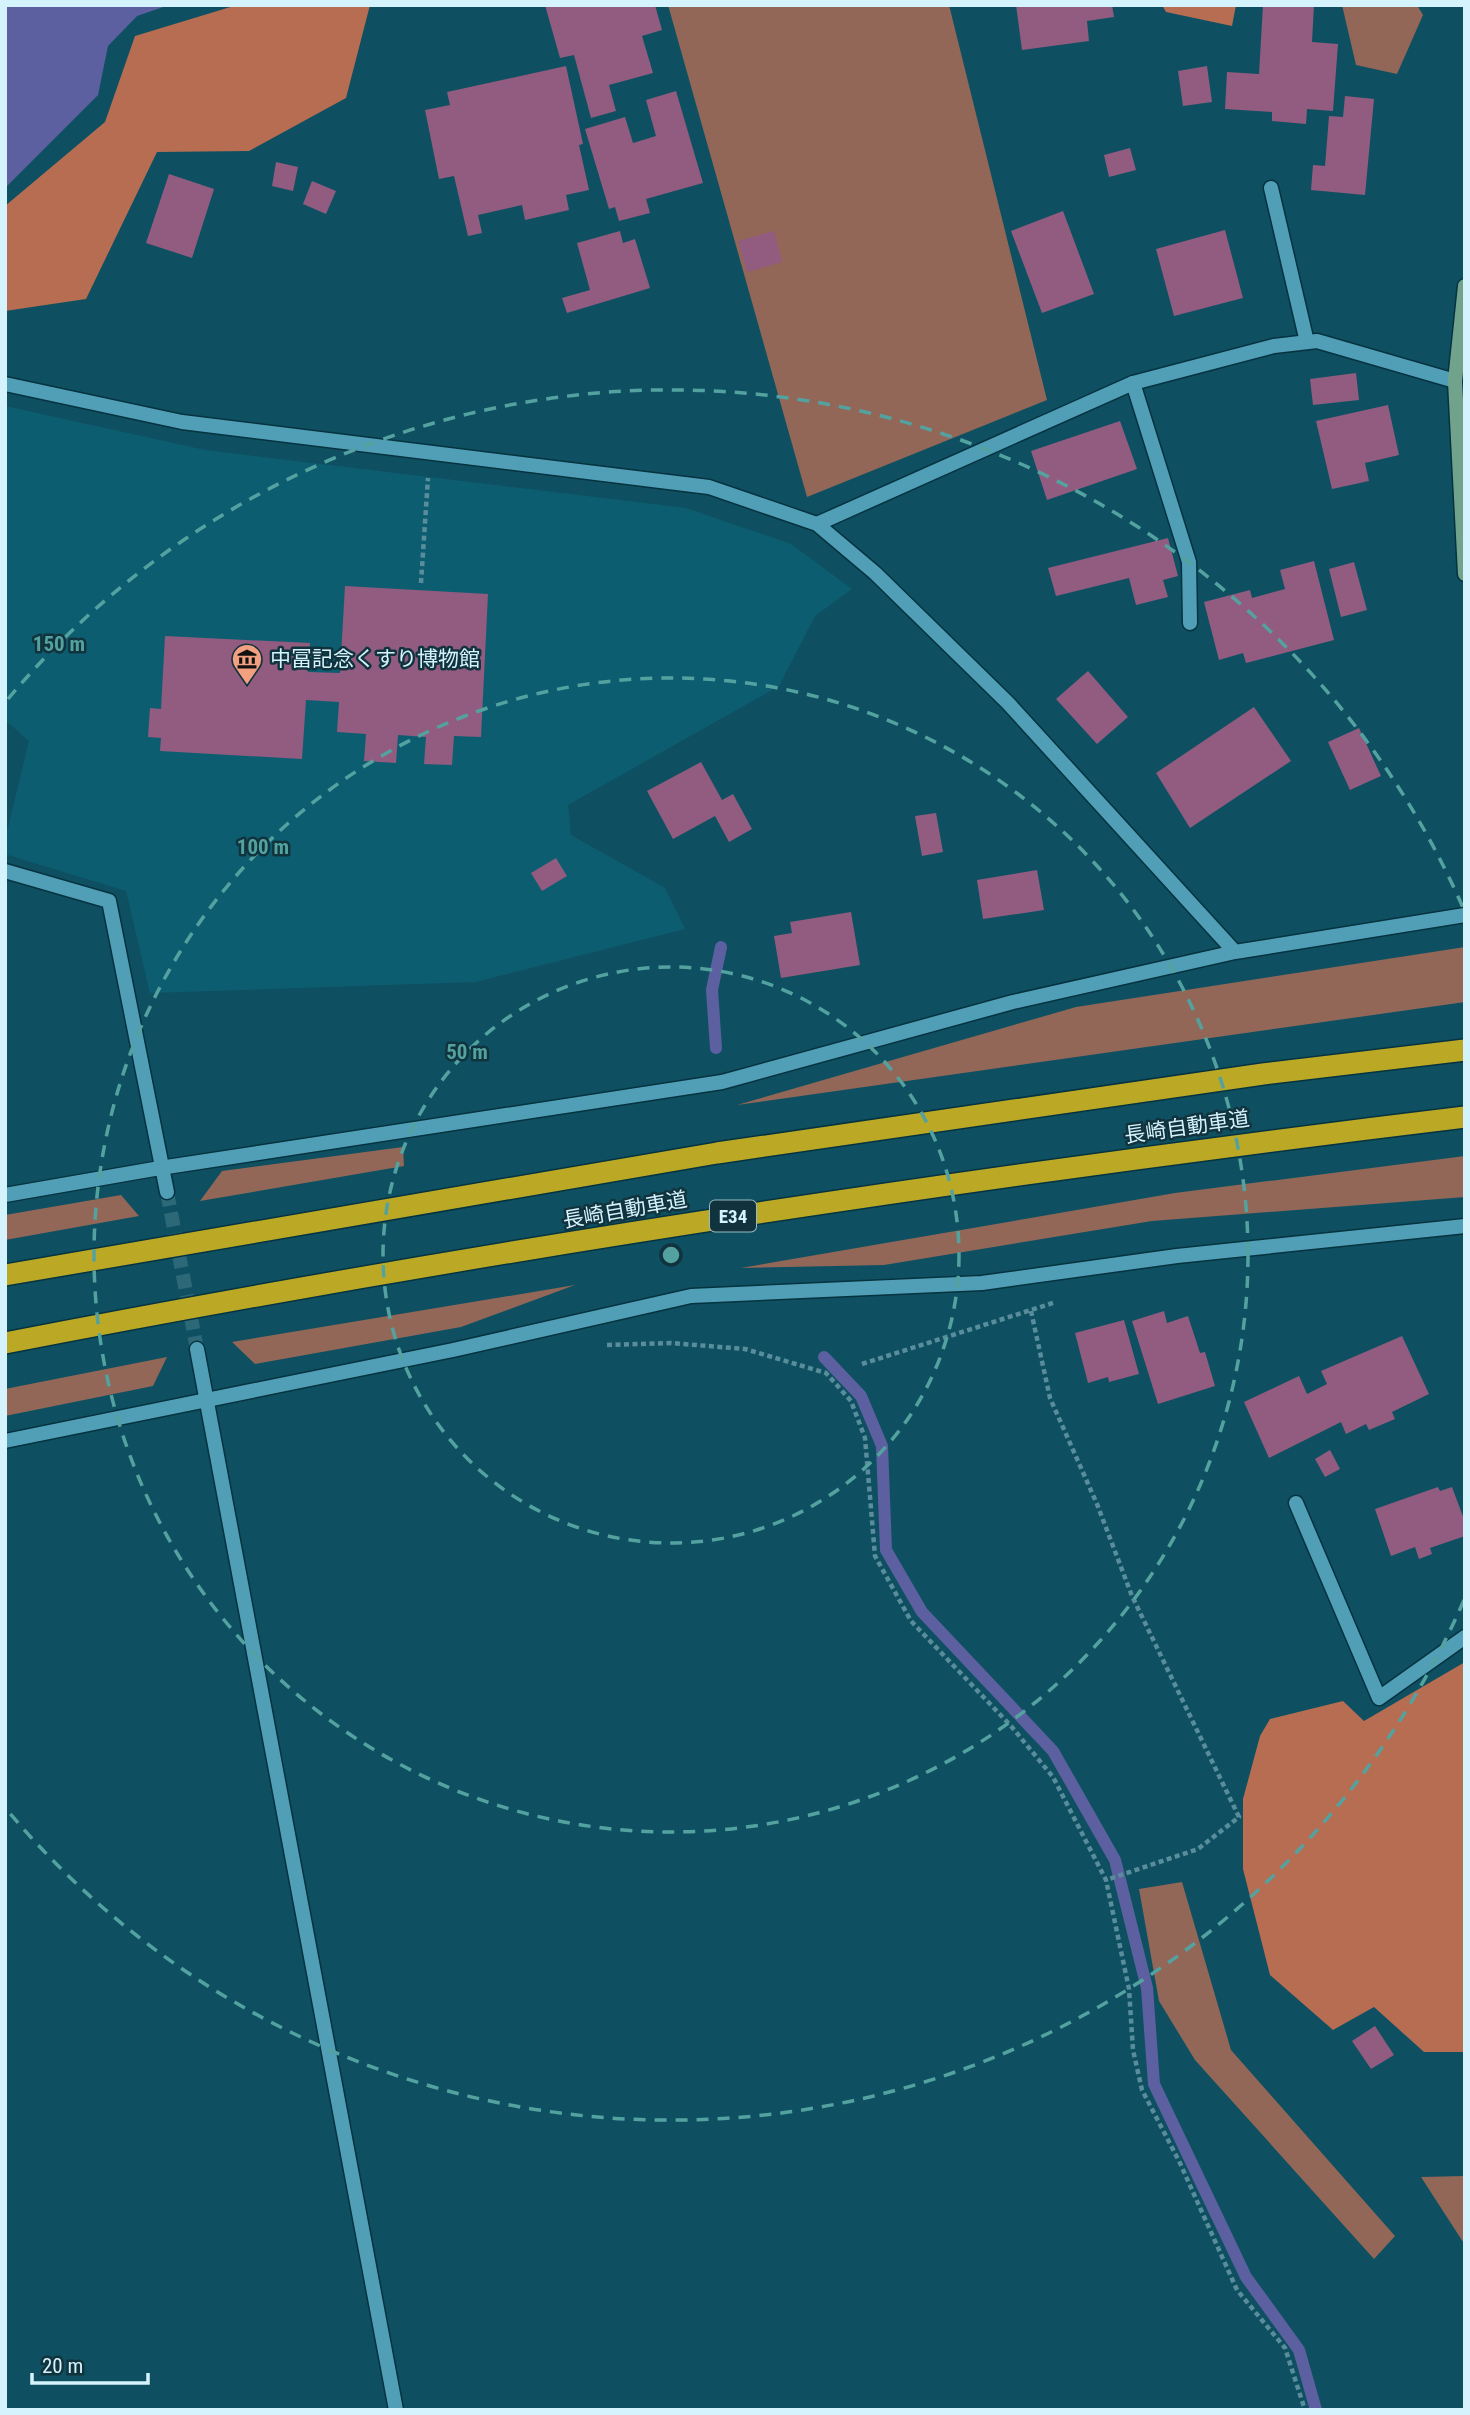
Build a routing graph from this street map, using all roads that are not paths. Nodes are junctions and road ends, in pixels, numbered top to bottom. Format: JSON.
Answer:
{"nodes":[{"id":1,"x":1271,"y":188,"type":"dead end"},
{"id":2,"x":1465,"y":286,"type":"edge"},
{"id":3,"x":1307,"y":342,"type":"junction"},
{"id":4,"x":1455,"y":381,"type":"junction"},
{"id":5,"x":1133,"y":383,"type":"junction"},
{"id":6,"x":5,"y":384,"type":"edge"},
{"id":7,"x":817,"y":524,"type":"junction"},
{"id":8,"x":1465,"y":574,"type":"edge"},
{"id":9,"x":1190,"y":624,"type":"dead end"},
{"id":10,"x":5,"y":871,"type":"edge"},
{"id":11,"x":1465,"y":915,"type":"edge"},
{"id":12,"x":1235,"y":952,"type":"junction"},
{"id":13,"x":1465,"y":1050,"type":"edge"},
{"id":14,"x":1465,"y":1117,"type":"edge"},
{"id":15,"x":160,"y":1168,"type":"junction"},
{"id":16,"x":167,"y":1192,"type":"tunnel mouth"},
{"id":17,"x":5,"y":1195,"type":"edge"},
{"id":18,"x":1465,"y":1226,"type":"edge"},
{"id":19,"x":5,"y":1275,"type":"edge"},
{"id":20,"x":5,"y":1343,"type":"edge"},
{"id":21,"x":197,"y":1349,"type":"tunnel mouth"},
{"id":22,"x":205,"y":1399,"type":"junction"},
{"id":23,"x":5,"y":1441,"type":"edge"},
{"id":24,"x":1296,"y":1503,"type":"dead end"},
{"id":25,"x":1465,"y":1637,"type":"edge"},
{"id":26,"x":396,"y":2410,"type":"edge"}],
"edges":[{"from":1,"to":3,"type":"street"},
{"from":2,"to":4,"type":"street"},
{"from":3,"to":4,"type":"street"},
{"from":3,"to":5,"type":"street"},
{"from":4,"to":8,"type":"street"},
{"from":5,"to":7,"type":"street"},
{"from":5,"to":9,"type":"street"},
{"from":6,"to":7,"type":"street"},
{"from":7,"to":12,"type":"street"},
{"from":10,"to":15,"type":"street"},
{"from":11,"to":12,"type":"street"},
{"from":12,"to":15,"type":"street"},
{"from":13,"to":19,"type":"highway","name":"長崎自動車道"},
{"from":14,"to":20,"type":"highway","name":"長崎自動車道","number":"E34"},
{"from":15,"to":16,"type":"street"},
{"from":15,"to":17,"type":"street"},
{"from":18,"to":22,"type":"street"},
{"from":21,"to":22,"type":"street"},
{"from":22,"to":23,"type":"street"},
{"from":22,"to":26,"type":"street"},
{"from":24,"to":25,"type":"street"}]}
